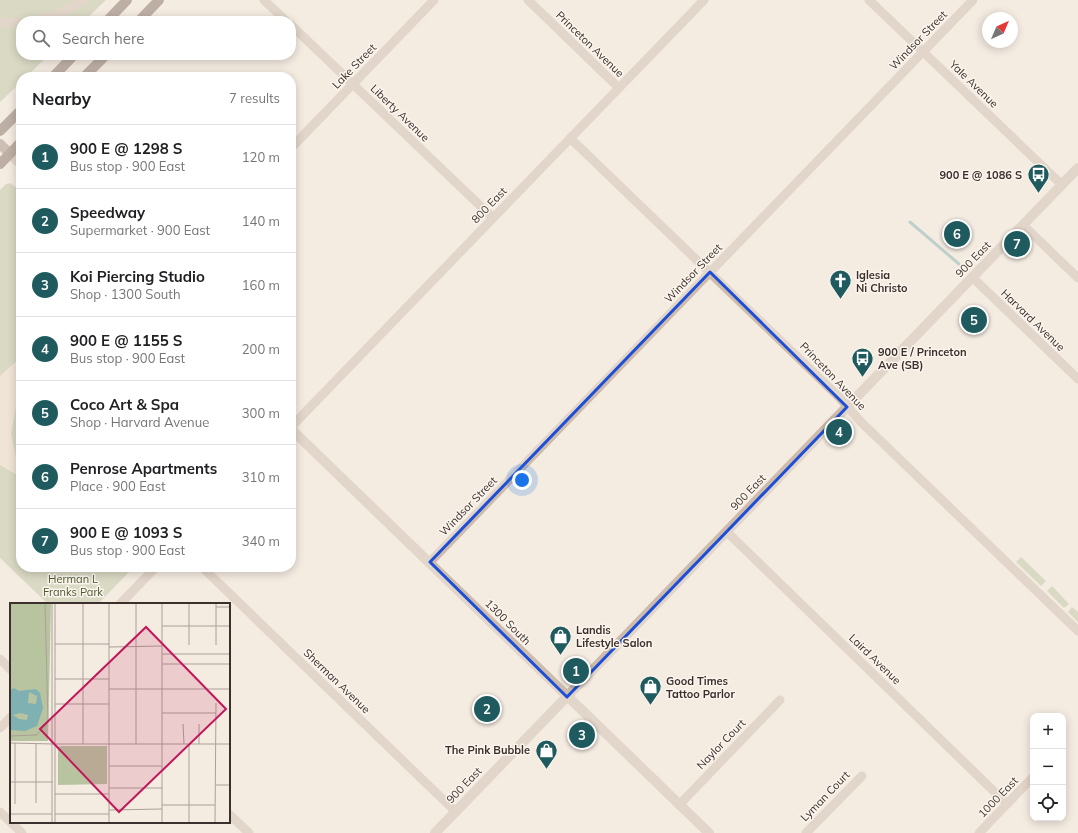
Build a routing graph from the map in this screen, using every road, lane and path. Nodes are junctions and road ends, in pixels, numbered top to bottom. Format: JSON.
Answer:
{"nodes":[{"id":1,"x":83,"y":0,"type":"edge"},
{"id":2,"x":127,"y":0,"type":"edge"},
{"id":3,"x":159,"y":0,"type":"edge"},
{"id":4,"x":264,"y":0,"type":"edge"},
{"id":5,"x":434,"y":0,"type":"edge"},
{"id":6,"x":528,"y":0,"type":"edge"},
{"id":7,"x":704,"y":0,"type":"edge"},
{"id":8,"x":869,"y":0,"type":"edge"},
{"id":9,"x":973,"y":0,"type":"edge"},
{"id":10,"x":48,"y":16,"type":"edge"},
{"id":11,"x":112,"y":16,"type":"edge"},
{"id":12,"x":144,"y":16,"type":"edge"},
{"id":13,"x":281,"y":16,"type":"edge"},
{"id":14,"x":16,"y":22,"type":"edge"},
{"id":15,"x":0,"y":23,"type":"edge"},
{"id":16,"x":296,"y":30,"type":"edge"},
{"id":17,"x":923,"y":52,"type":"junction"},
{"id":18,"x":69,"y":60,"type":"edge"},
{"id":19,"x":101,"y":60,"type":"edge"},
{"id":20,"x":58,"y":72,"type":"edge"},
{"id":21,"x":89,"y":72,"type":"edge"},
{"id":22,"x":353,"y":84,"type":"junction"},
{"id":23,"x":619,"y":88,"type":"junction"},
{"id":24,"x":16,"y":115,"type":"edge"},
{"id":25,"x":0,"y":131,"type":"edge"},
{"id":26,"x":570,"y":138,"type":"junction"},
{"id":27,"x":296,"y":143,"type":"edge"},
{"id":28,"x":0,"y":144,"type":"edge"},
{"id":29,"x":16,"y":147,"type":"edge"},
{"id":30,"x":10,"y":154,"type":"junction"},
{"id":31,"x":16,"y":159,"type":"edge"},
{"id":32,"x":0,"y":164,"type":"edge"},
{"id":33,"x":1078,"y":168,"type":"edge"},
{"id":34,"x":1062,"y":185,"type":"junction"},
{"id":35,"x":493,"y":218,"type":"junction"},
{"id":36,"x":1023,"y":225,"type":"junction"},
{"id":37,"x":710,"y":272,"type":"junction"},
{"id":38,"x":972,"y":277,"type":"junction"},
{"id":39,"x":1078,"y":278,"type":"edge"},
{"id":40,"x":1078,"y":379,"type":"edge"},
{"id":41,"x":847,"y":407,"type":"junction"},
{"id":42,"x":296,"y":423,"type":"edge"},
{"id":43,"x":296,"y":433,"type":"edge"},
{"id":44,"x":727,"y":532,"type":"junction"},
{"id":45,"x":430,"y":562,"type":"junction"},
{"id":46,"x":151,"y":572,"type":"edge"},
{"id":47,"x":207,"y":572,"type":"edge"},
{"id":48,"x":121,"y":603,"type":"edge"},
{"id":49,"x":1078,"y":631,"type":"edge"},
{"id":50,"x":0,"y":659,"type":"edge"},
{"id":51,"x":10,"y":669,"type":"edge"},
{"id":52,"x":567,"y":697,"type":"junction"},
{"id":53,"x":780,"y":700,"type":"dead end"},
{"id":54,"x":10,"y":718,"type":"edge"},
{"id":55,"x":0,"y":728,"type":"edge"},
{"id":56,"x":862,"y":776,"type":"dead end"},
{"id":57,"x":1030,"y":780,"type":"edge"},
{"id":58,"x":1007,"y":804,"type":"junction"},
{"id":59,"x":679,"y":805,"type":"junction"},
{"id":60,"x":0,"y":812,"type":"edge"},
{"id":61,"x":456,"y":812,"type":"junction"},
{"id":62,"x":230,"y":815,"type":"edge"},
{"id":63,"x":10,"y":822,"type":"edge"},
{"id":64,"x":12,"y":823,"type":"edge"},
{"id":65,"x":22,"y":833,"type":"edge"},
{"id":66,"x":249,"y":833,"type":"edge"},
{"id":67,"x":435,"y":833,"type":"edge"},
{"id":68,"x":709,"y":833,"type":"edge"},
{"id":69,"x":806,"y":833,"type":"edge"},
{"id":70,"x":979,"y":833,"type":"edge"}],
"edges":[{"from":1,"to":10,"type":"street"},
{"from":2,"to":11,"type":"main road"},
{"from":3,"to":12,"type":"main road"},
{"from":4,"to":13,"type":"street"},
{"from":5,"to":22,"type":"street","name":"Lake Street"},
{"from":6,"to":23,"type":"street","name":"Princeton Avenue"},
{"from":7,"to":23,"type":"street","name":"800 East"},
{"from":8,"to":17,"type":"street","name":"Yale Avenue"},
{"from":9,"to":17,"type":"street","name":"Windsor Street"},
{"from":14,"to":15,"type":"street"},
{"from":16,"to":22,"type":"street","name":"Liberty Avenue"},
{"from":17,"to":34,"type":"street","name":"Yale Avenue"},
{"from":17,"to":37,"type":"street","name":"Windsor Street"},
{"from":18,"to":20,"type":"main road"},
{"from":19,"to":21,"type":"main road"},
{"from":22,"to":27,"type":"street","name":"Lake Street"},
{"from":22,"to":35,"type":"street","name":"Liberty Avenue"},
{"from":23,"to":26,"type":"street","name":"800 East"},
{"from":24,"to":25,"type":"main road"},
{"from":26,"to":35,"type":"street","name":"800 East"},
{"from":26,"to":37,"type":"street","name":"Princeton Avenue"},
{"from":28,"to":30,"type":"main road"},
{"from":29,"to":30,"type":"main road"},
{"from":30,"to":31,"type":"street"},
{"from":30,"to":32,"type":"main road"},
{"from":33,"to":34,"type":"street","name":"900 East"},
{"from":34,"to":36,"type":"street","name":"900 East"},
{"from":35,"to":42,"type":"street","name":"800 East"},
{"from":36,"to":38,"type":"street","name":"900 East"},
{"from":36,"to":39,"type":"street"},
{"from":37,"to":41,"type":"street","name":"Princeton Avenue"},
{"from":37,"to":45,"type":"street","name":"Windsor Street"},
{"from":38,"to":40,"type":"street","name":"Harvard Avenue"},
{"from":38,"to":41,"type":"street","name":"900 East"},
{"from":41,"to":44,"type":"street","name":"900 East"},
{"from":41,"to":49,"type":"street","name":"Princeton Avenue"},
{"from":43,"to":45,"type":"street","name":"1300 South"},
{"from":44,"to":52,"type":"street","name":"900 East"},
{"from":44,"to":58,"type":"street","name":"Laird Avenue"},
{"from":45,"to":52,"type":"street","name":"1300 South"},
{"from":46,"to":48,"type":"street"},
{"from":47,"to":61,"type":"street","name":"Sherman Avenue"},
{"from":50,"to":51,"type":"street"},
{"from":52,"to":59,"type":"street","name":"1300 South"},
{"from":52,"to":61,"type":"street","name":"900 East"},
{"from":53,"to":59,"type":"street","name":"Naylor Court"},
{"from":54,"to":55,"type":"street"},
{"from":56,"to":69,"type":"street","name":"Lyman Court"},
{"from":57,"to":58,"type":"street","name":"1000 East"},
{"from":58,"to":70,"type":"street","name":"1000 East"},
{"from":59,"to":68,"type":"street","name":"1300 South"},
{"from":60,"to":63,"type":"street"},
{"from":61,"to":67,"type":"street","name":"900 East"},
{"from":62,"to":66,"type":"street"},
{"from":64,"to":65,"type":"street"}]}
